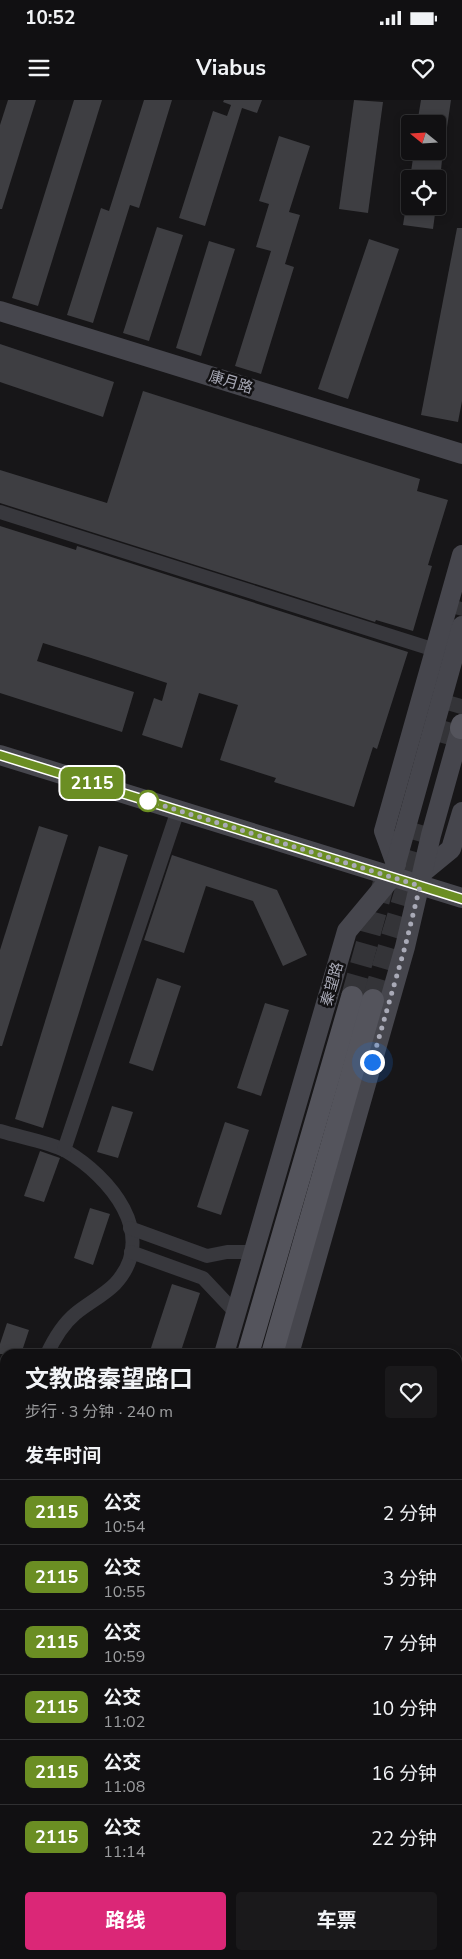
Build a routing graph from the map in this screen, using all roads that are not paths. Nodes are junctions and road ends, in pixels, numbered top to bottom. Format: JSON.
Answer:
{"nodes":[{"id":1,"x":0,"y":310,"type":"edge"},
{"id":2,"x":0,"y":324,"type":"edge"},
{"id":3,"x":462,"y":454,"type":"edge"},
{"id":4,"x":462,"y":467,"type":"edge"},
{"id":5,"x":0,"y":512,"type":"edge"},
{"id":6,"x":462,"y":555,"type":"edge"},
{"id":7,"x":462,"y":626,"type":"edge"},
{"id":8,"x":435,"y":650,"type":"junction"},
{"id":9,"x":462,"y":726,"type":"tunnel mouth"},
{"id":10,"x":0,"y":741,"type":"edge"},
{"id":11,"x":0,"y":755,"type":"edge"},
{"id":12,"x":178,"y":810,"type":"junction"},
{"id":13,"x":462,"y":812,"type":"edge"},
{"id":14,"x":394,"y":871,"type":"junction"},
{"id":15,"x":421,"y":879,"type":"junction"},
{"id":16,"x":462,"y":884,"type":"edge"},
{"id":17,"x":462,"y":898,"type":"edge"},
{"id":18,"x":0,"y":1131,"type":"edge"},
{"id":19,"x":64,"y":1150,"type":"junction"},
{"id":20,"x":130,"y":1228,"type":"junction"},
{"id":21,"x":131,"y":1252,"type":"junction"},
{"id":22,"x":255,"y":1252,"type":"junction"},
{"id":23,"x":236,"y":1312,"type":"junction"},
{"id":24,"x":50,"y":1349,"type":"edge"},
{"id":25,"x":225,"y":1349,"type":"edge"},
{"id":26,"x":250,"y":1349,"type":"edge"},
{"id":27,"x":273,"y":1349,"type":"edge"},
{"id":28,"x":290,"y":1349,"type":"edge"}],
"edges":[{"from":1,"to":3,"type":"street","name":"康月路"},
{"from":2,"to":4,"type":"street","name":"康月路"},
{"from":5,"to":8,"type":"street"},
{"from":6,"to":8,"type":"street"},
{"from":7,"to":14,"type":"street","name":"秦望路"},
{"from":8,"to":14,"type":"street"},
{"from":9,"to":15,"type":"street"},
{"from":10,"to":14,"type":"street"},
{"from":11,"to":12,"type":"street"},
{"from":12,"to":14,"type":"street"},
{"from":12,"to":19,"type":"street"},
{"from":13,"to":15,"type":"street"},
{"from":14,"to":15,"type":"street"},
{"from":14,"to":22,"type":"street","name":"秦望路"},
{"from":15,"to":16,"type":"street"},
{"from":15,"to":17,"type":"street"},
{"from":15,"to":28,"type":"street"},
{"from":18,"to":19,"type":"street"},
{"from":19,"to":20,"type":"street"},
{"from":20,"to":21,"type":"street"},
{"from":20,"to":22,"type":"street"},
{"from":21,"to":23,"type":"street"},
{"from":21,"to":24,"type":"street"},
{"from":22,"to":23,"type":"street","name":"秦望路"},
{"from":23,"to":25,"type":"street","name":"秦望路"},
{"from":26,"to":27,"type":"main road","name":"秦望路"}]}
